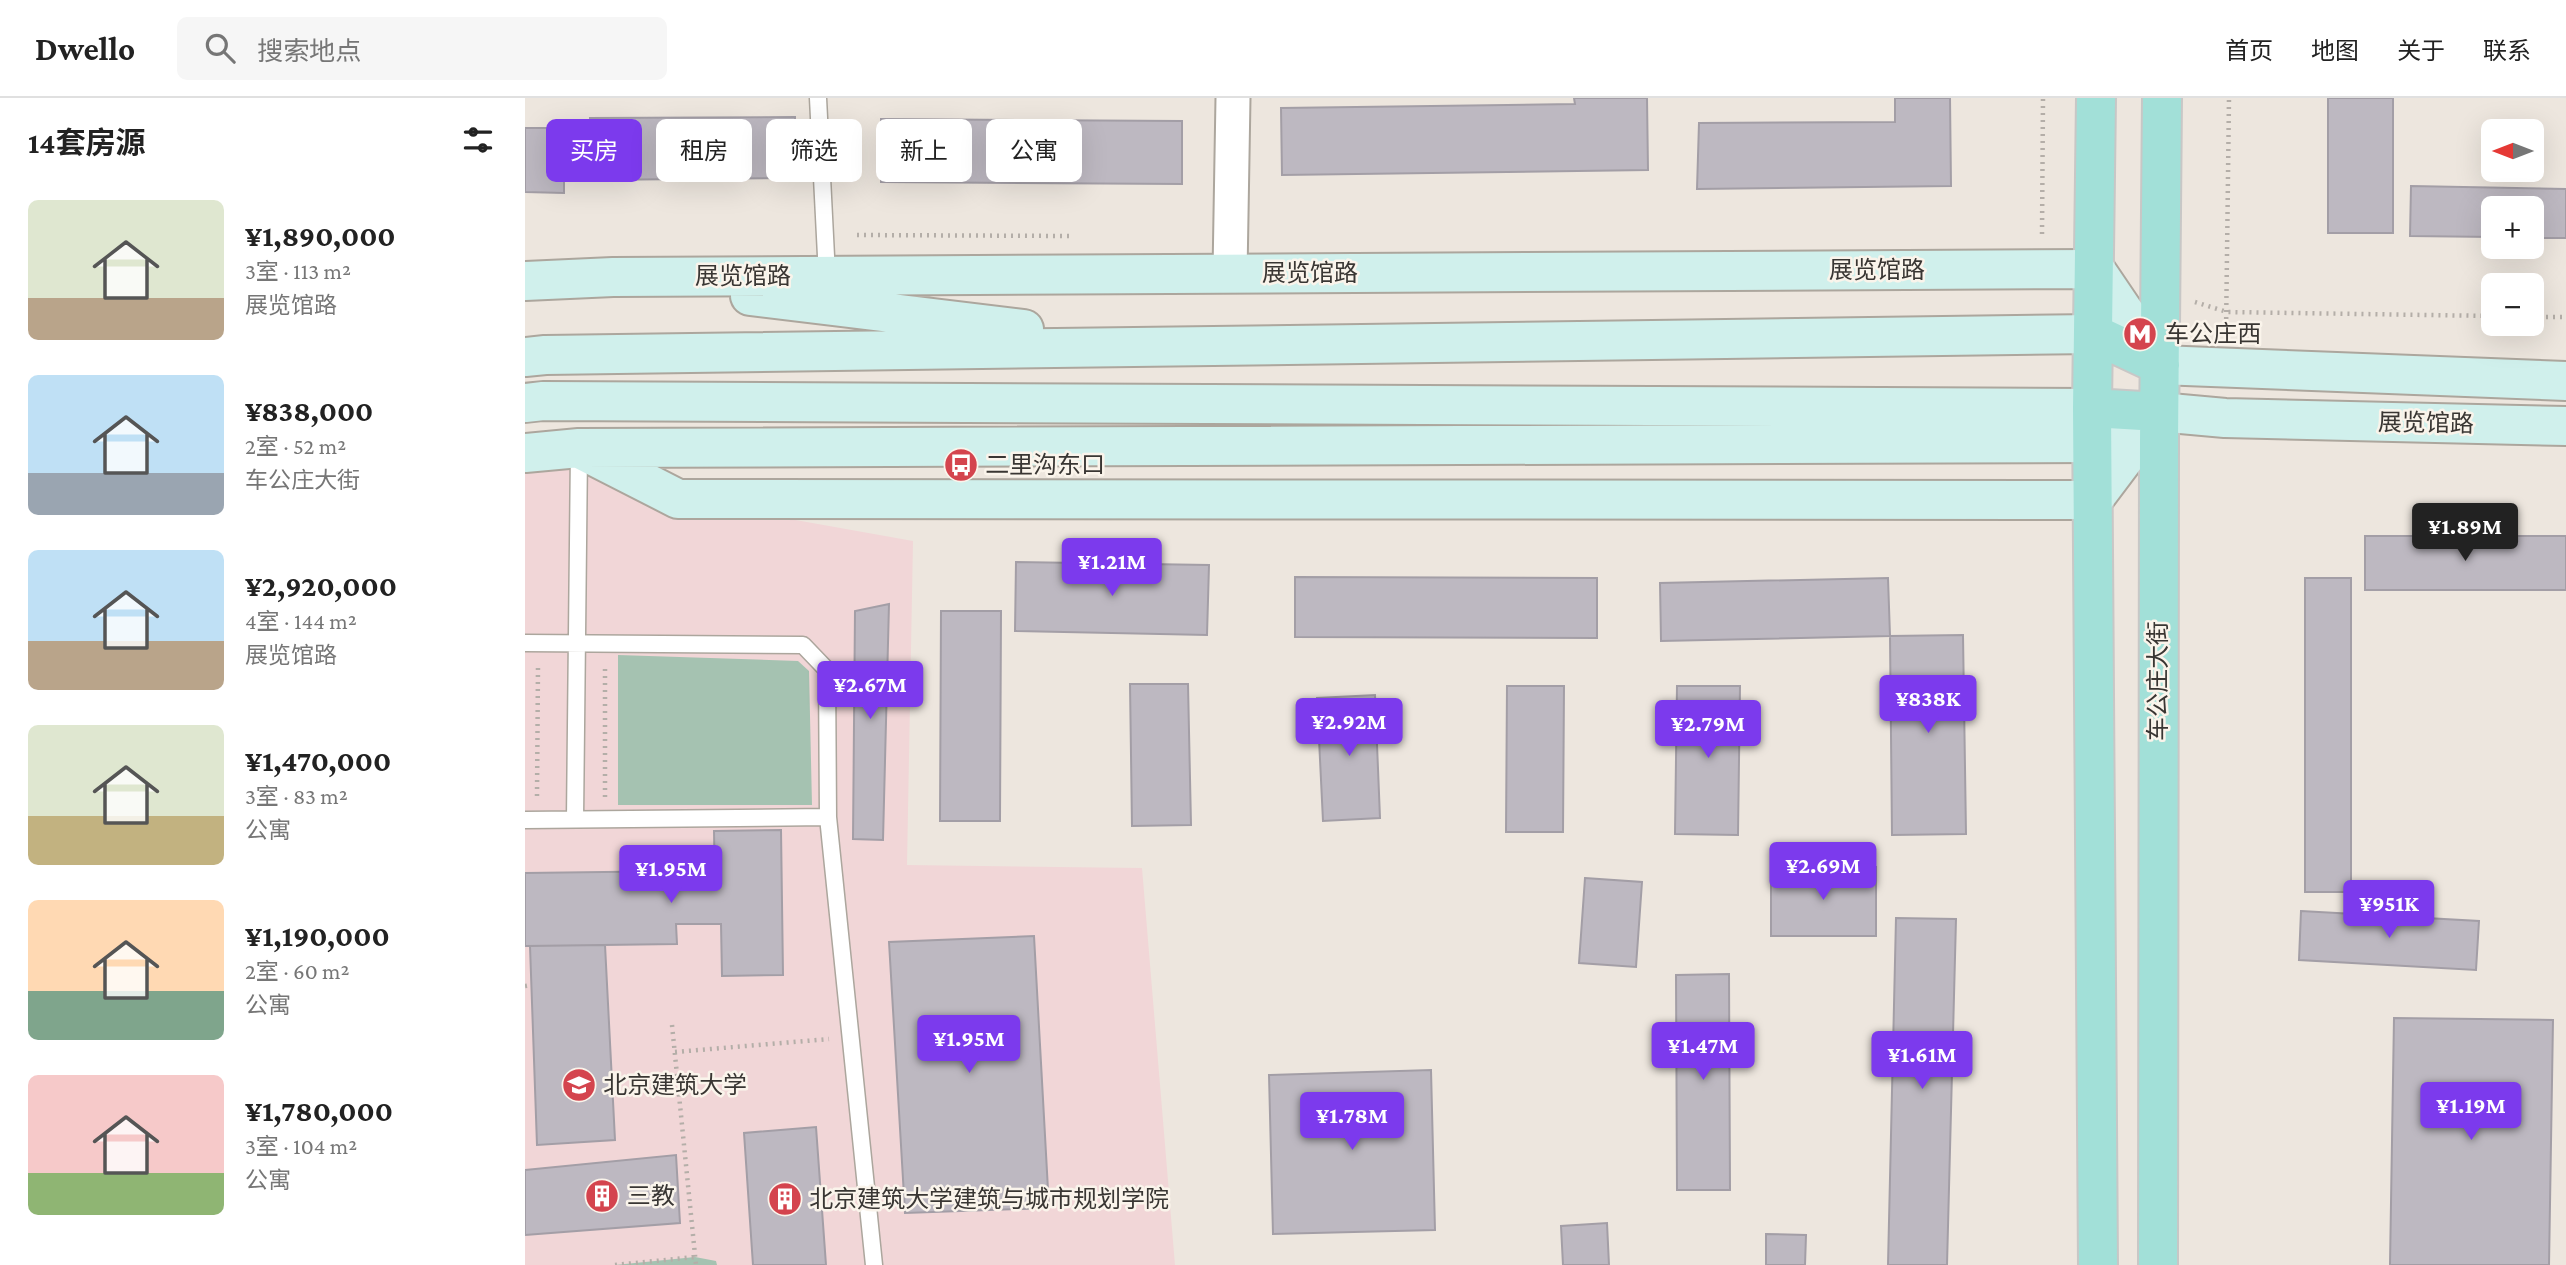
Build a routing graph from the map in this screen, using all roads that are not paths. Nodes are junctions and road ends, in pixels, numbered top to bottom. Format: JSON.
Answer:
{"nodes":[{"id":1,"x":818,"y":98,"type":"edge"},
{"id":2,"x":1233,"y":98,"type":"edge"},
{"id":3,"x":2096,"y":98,"type":"edge"},
{"id":4,"x":2162,"y":98,"type":"edge"},
{"id":5,"x":2095,"y":269,"type":"junction"},
{"id":6,"x":1230,"y":273,"type":"junction"},
{"id":7,"x":827,"y":276,"type":"junction"},
{"id":8,"x":613,"y":277,"type":"junction"},
{"id":9,"x":525,"y":281,"type":"edge"},
{"id":10,"x":2094,"y":334,"type":"junction"},
{"id":11,"x":1189,"y":347,"type":"junction"},
{"id":12,"x":525,"y":357,"type":"edge"},
{"id":13,"x":2160,"y":365,"type":"junction"},
{"id":14,"x":2566,"y":381,"type":"edge"},
{"id":15,"x":525,"y":403,"type":"edge"},
{"id":16,"x":2159,"y":412,"type":"junction"},
{"id":17,"x":2093,"y":425,"type":"junction"},
{"id":18,"x":2566,"y":426,"type":"edge"},
{"id":19,"x":1333,"y":445,"type":"junction"},
{"id":20,"x":579,"y":448,"type":"junction"},
{"id":21,"x":525,"y":453,"type":"edge"},
{"id":22,"x":1574,"y":500,"type":"junction"},
{"id":23,"x":2094,"y":500,"type":"junction"},
{"id":24,"x":531,"y":643,"type":"edge"},
{"id":25,"x":576,"y":643,"type":"junction"},
{"id":26,"x":828,"y":817,"type":"junction"},
{"id":27,"x":575,"y":819,"type":"junction"},
{"id":28,"x":531,"y":820,"type":"edge"},
{"id":29,"x":874,"y":1265,"type":"edge"},
{"id":30,"x":2098,"y":1265,"type":"edge"},
{"id":31,"x":2158,"y":1265,"type":"edge"}],
"edges":[{"from":1,"to":7,"type":"lane"},
{"from":2,"to":6,"type":"street"},
{"from":3,"to":5,"type":"main road"},
{"from":4,"to":13,"type":"main road","name":"车公庄大街"},
{"from":5,"to":6,"type":"street","name":"展览馆路"},
{"from":5,"to":10,"type":"main road"},
{"from":5,"to":13,"type":"street"},
{"from":6,"to":7,"type":"street","name":"展览馆路"},
{"from":7,"to":8,"type":"street","name":"展览馆路"},
{"from":8,"to":9,"type":"street","name":"展览馆路"},
{"from":8,"to":11,"type":"street"},
{"from":10,"to":11,"type":"street"},
{"from":10,"to":13,"type":"main road"},
{"from":10,"to":17,"type":"main road"},
{"from":11,"to":12,"type":"street"},
{"from":13,"to":14,"type":"street","name":"展览馆路"},
{"from":13,"to":16,"type":"main road","name":"车公庄大街"},
{"from":15,"to":17,"type":"street"},
{"from":16,"to":17,"type":"main road"},
{"from":16,"to":18,"type":"street","name":"展览馆路"},
{"from":16,"to":23,"type":"street"},
{"from":16,"to":31,"type":"main road","name":"车公庄大街"},
{"from":17,"to":19,"type":"street"},
{"from":17,"to":23,"type":"main road"},
{"from":19,"to":20,"type":"street"},
{"from":19,"to":22,"type":"street"},
{"from":20,"to":21,"type":"street"},
{"from":20,"to":22,"type":"street"},
{"from":20,"to":25,"type":"lane"},
{"from":22,"to":23,"type":"street"},
{"from":23,"to":30,"type":"main road"},
{"from":24,"to":25,"type":"lane"},
{"from":25,"to":26,"type":"lane"},
{"from":25,"to":27,"type":"lane"},
{"from":26,"to":27,"type":"lane"},
{"from":26,"to":29,"type":"lane"},
{"from":27,"to":28,"type":"lane"}]}
